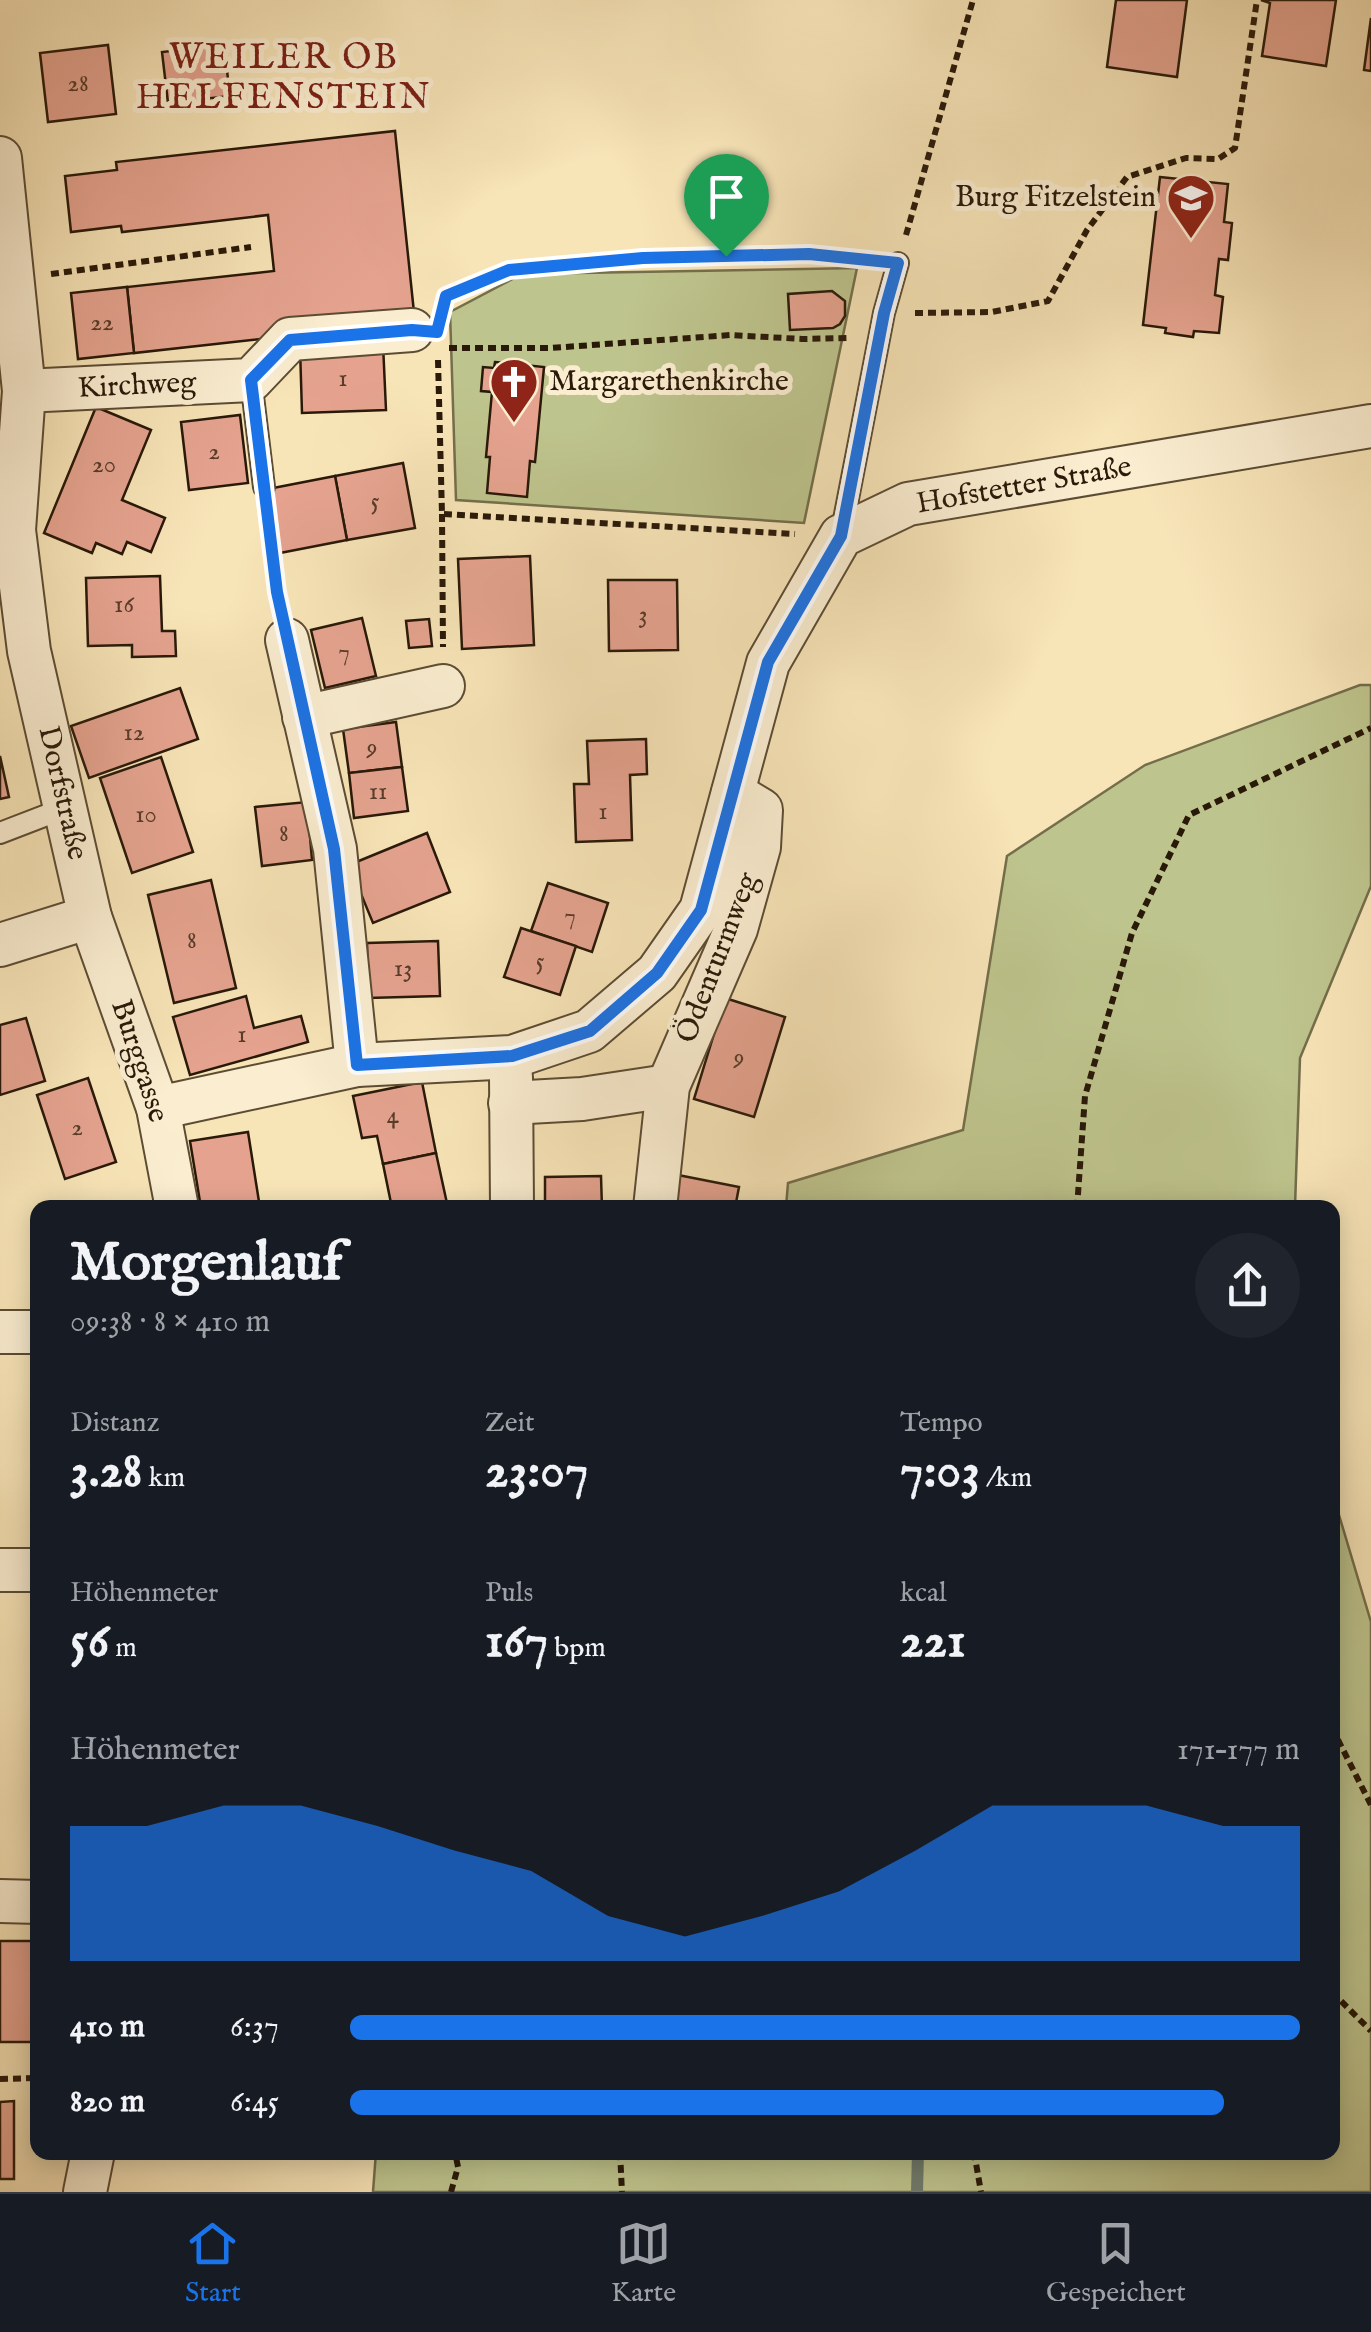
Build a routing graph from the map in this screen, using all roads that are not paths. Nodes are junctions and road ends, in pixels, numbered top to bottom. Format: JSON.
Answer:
{"nodes":[{"id":1,"x":0,"y":158,"type":"edge"},
{"id":2,"x":898,"y":263,"type":"road end"},
{"id":3,"x":424,"y":331,"type":"road end"},
{"id":4,"x":251,"y":380,"type":"junction"},
{"id":5,"x":24,"y":391,"type":"junction"},
{"id":6,"x":1371,"y":426,"type":"edge"},
{"id":7,"x":264,"y":487,"type":"road end"},
{"id":8,"x":841,"y":536,"type":"junction"},
{"id":9,"x":287,"y":640,"type":"road end"},
{"id":10,"x":15,"y":652,"type":"edge"},
{"id":11,"x":443,"y":686,"type":"road end"},
{"id":12,"x":304,"y":717,"type":"junction"},
{"id":13,"x":733,"y":793,"type":"junction"},
{"id":14,"x":65,"y":808,"type":"junction"},
{"id":15,"x":0,"y":833,"type":"edge"},
{"id":16,"x":90,"y":917,"type":"junction"},
{"id":17,"x":0,"y":944,"type":"edge"},
{"id":18,"x":512,"y":1056,"type":"junction"},
{"id":19,"x":357,"y":1065,"type":"junction"},
{"id":20,"x":668,"y":1086,"type":"junction"},
{"id":21,"x":510,"y":1103,"type":"junction"},
{"id":22,"x":158,"y":1108,"type":"junction"},
{"id":23,"x":175,"y":1200,"type":"edge"},
{"id":24,"x":512,"y":1200,"type":"edge"},
{"id":25,"x":656,"y":1200,"type":"edge"},
{"id":26,"x":0,"y":1332,"type":"edge"},
{"id":27,"x":30,"y":1332,"type":"edge"},
{"id":28,"x":0,"y":1570,"type":"edge"},
{"id":29,"x":30,"y":1570,"type":"edge"},
{"id":30,"x":0,"y":1900,"type":"edge"},
{"id":31,"x":30,"y":1902,"type":"edge"},
{"id":32,"x":92,"y":2160,"type":"edge"},
{"id":33,"x":85,"y":2192,"type":"edge"}],
"edges":[{"from":1,"to":5,"type":"street","name":"Dorfstraße"},
{"from":2,"to":8,"type":"lane"},
{"from":3,"to":4,"type":"street"},
{"from":4,"to":5,"type":"street","name":"Kirchweg"},
{"from":4,"to":7,"type":"lane"},
{"from":5,"to":10,"type":"street","name":"Dorfstraße"},
{"from":6,"to":8,"type":"street","name":"Hofstetter Straße"},
{"from":8,"to":13,"type":"street"},
{"from":9,"to":12,"type":"street"},
{"from":10,"to":14,"type":"street","name":"Dorfstraße"},
{"from":11,"to":12,"type":"street"},
{"from":12,"to":19,"type":"street"},
{"from":13,"to":18,"type":"street","name":"Ödenturmweg"},
{"from":13,"to":20,"type":"street","name":"Ödenturmweg"},
{"from":14,"to":15,"type":"lane"},
{"from":14,"to":16,"type":"street","name":"Dorfstraße"},
{"from":16,"to":17,"type":"street"},
{"from":16,"to":22,"type":"street","name":"Burggasse"},
{"from":18,"to":19,"type":"street","name":"Ödenturmweg"},
{"from":18,"to":21,"type":"street"},
{"from":19,"to":22,"type":"street","name":"Ödenturmweg"},
{"from":20,"to":21,"type":"street"},
{"from":20,"to":25,"type":"street","name":"Ödenturmweg"},
{"from":21,"to":24,"type":"street"},
{"from":22,"to":23,"type":"street","name":"Burggasse"},
{"from":26,"to":27,"type":"street"},
{"from":28,"to":29,"type":"street"},
{"from":30,"to":31,"type":"street"},
{"from":32,"to":33,"type":"street"}]}
